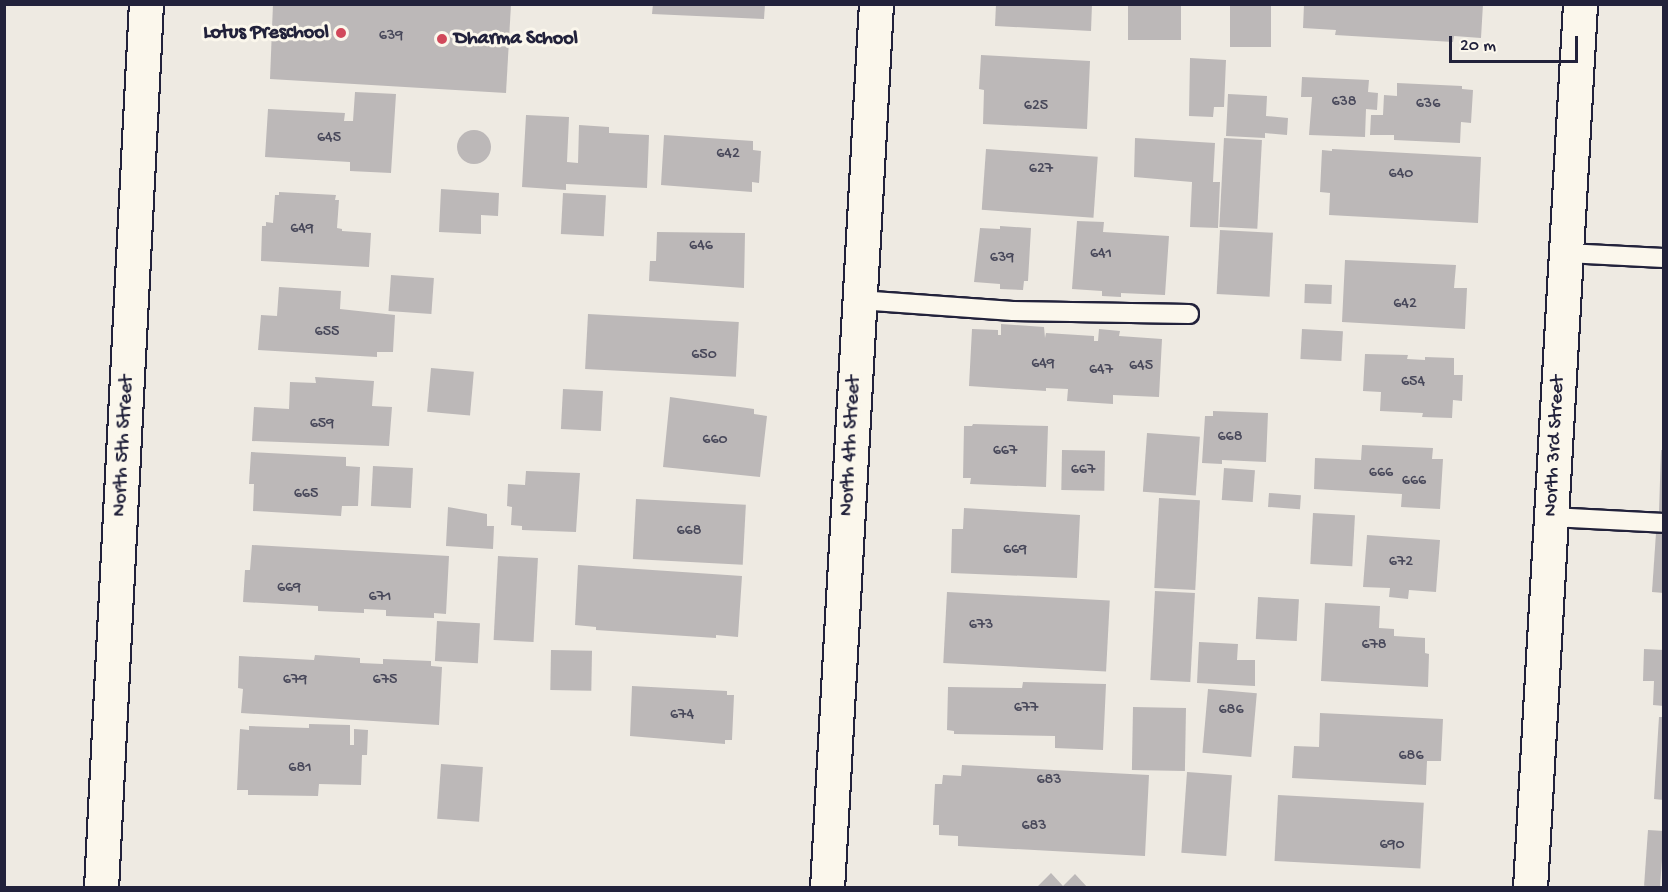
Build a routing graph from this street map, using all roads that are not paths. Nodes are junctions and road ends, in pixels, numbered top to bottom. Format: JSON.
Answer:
{"nodes":[{"id":1,"x":146,"y":4,"type":"edge"},
{"id":2,"x":876,"y":4,"type":"edge"},
{"id":3,"x":1580,"y":4,"type":"edge"},
{"id":4,"x":1566,"y":253,"type":"junction"},
{"id":5,"x":1664,"y":258,"type":"edge"},
{"id":6,"x":859,"y":300,"type":"junction"},
{"id":7,"x":1189,"y":314,"type":"dead end"},
{"id":8,"x":1551,"y":517,"type":"junction"},
{"id":9,"x":1664,"y":523,"type":"edge"},
{"id":10,"x":101,"y":888,"type":"edge"},
{"id":11,"x":827,"y":888,"type":"edge"},
{"id":12,"x":1530,"y":888,"type":"edge"}],
"edges":[{"from":1,"to":10,"type":"street","name":"North 5th Street"},
{"from":2,"to":6,"type":"street","name":"North 4th Street"},
{"from":3,"to":4,"type":"street","name":"North 3rd Street"},
{"from":4,"to":5,"type":"lane"},
{"from":4,"to":8,"type":"street","name":"North 3rd Street"},
{"from":6,"to":7,"type":"lane"},
{"from":6,"to":11,"type":"street","name":"North 4th Street"},
{"from":8,"to":9,"type":"lane"},
{"from":8,"to":12,"type":"street","name":"North 3rd Street"}]}
